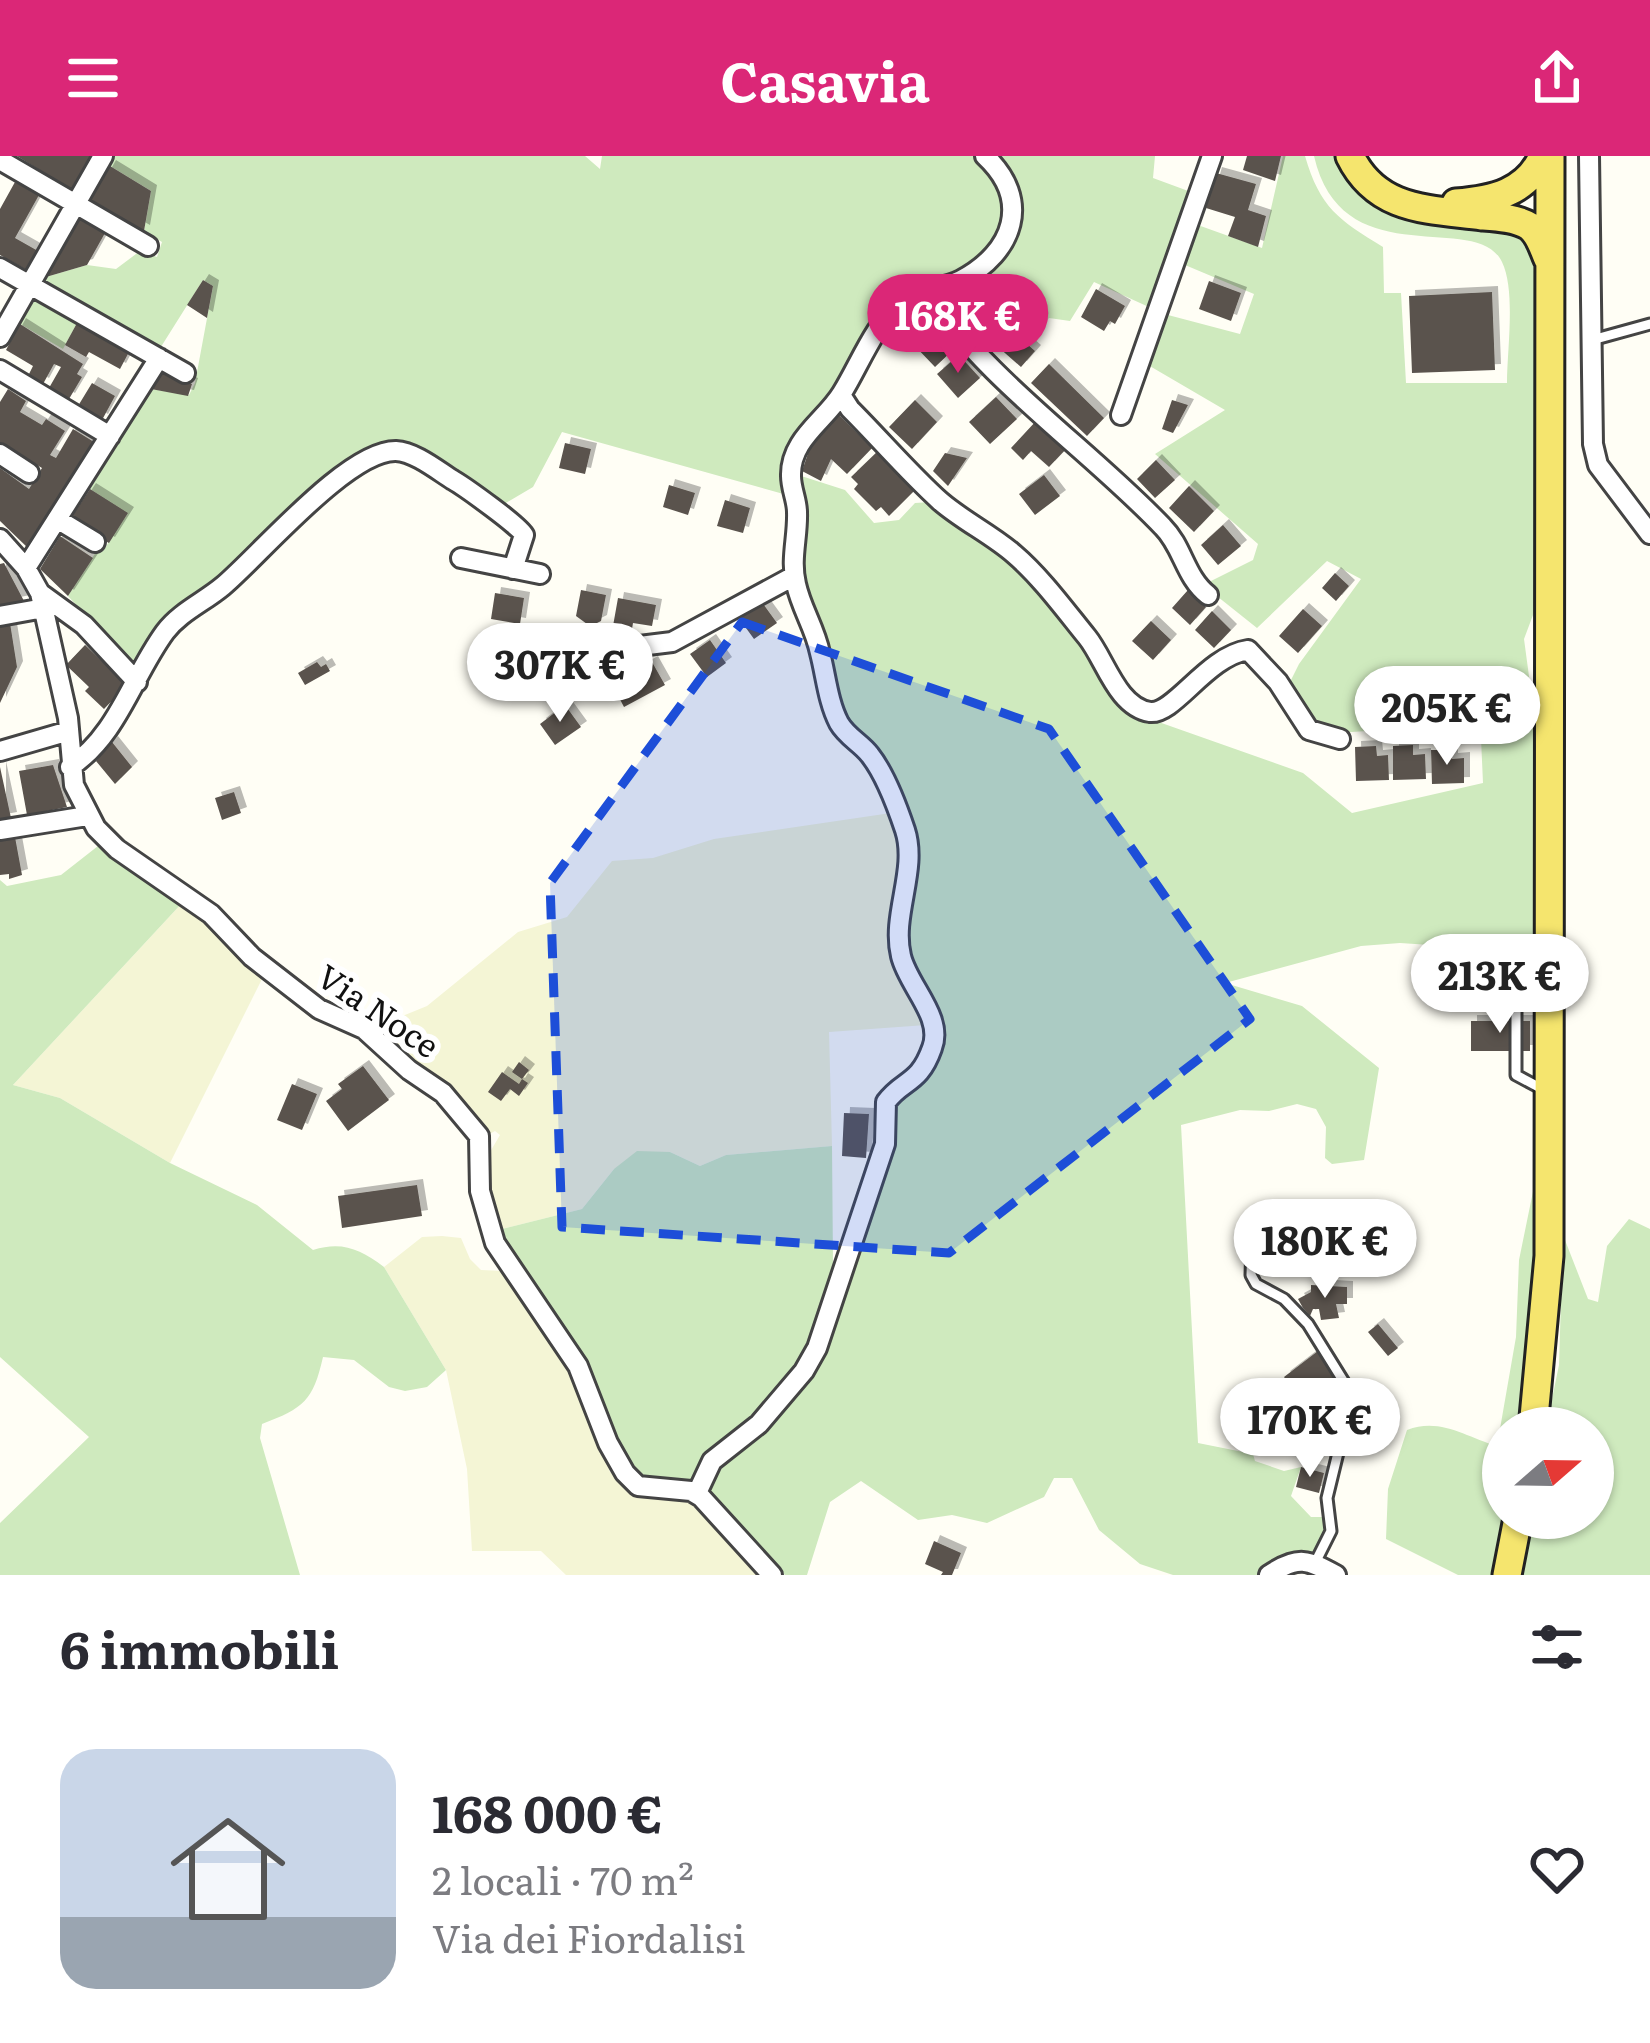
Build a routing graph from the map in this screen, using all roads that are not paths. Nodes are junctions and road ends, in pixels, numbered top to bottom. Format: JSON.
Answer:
{"nodes":[{"id":1,"x":104,"y":156,"type":"edge"},
{"id":2,"x":985,"y":156,"type":"edge"},
{"id":3,"x":1212,"y":156,"type":"edge"},
{"id":4,"x":1546,"y":156,"type":"edge"},
{"id":5,"x":1589,"y":156,"type":"edge"},
{"id":6,"x":1351,"y":157,"type":"edge"},
{"id":7,"x":2,"y":167,"type":"edge"},
{"id":8,"x":76,"y":204,"type":"junction"},
{"id":9,"x":1422,"y":206,"type":"junction"},
{"id":10,"x":148,"y":246,"type":"dead end"},
{"id":11,"x":1549,"y":262,"type":"junction"},
{"id":12,"x":0,"y":268,"type":"edge"},
{"id":13,"x":31,"y":285,"type":"junction"},
{"id":14,"x":927,"y":290,"type":"junction"},
{"id":15,"x":1650,"y":324,"type":"edge"},
{"id":16,"x":0,"y":337,"type":"edge"},
{"id":17,"x":1592,"y":340,"type":"junction"},
{"id":18,"x":160,"y":358,"type":"junction"},
{"id":19,"x":0,"y":370,"type":"edge"},
{"id":20,"x":184,"y":373,"type":"dead end"},
{"id":21,"x":841,"y":395,"type":"junction"},
{"id":22,"x":1121,"y":416,"type":"dead end"},
{"id":23,"x":110,"y":436,"type":"junction"},
{"id":24,"x":0,"y":454,"type":"edge"},
{"id":25,"x":29,"y":473,"type":"dead end"},
{"id":26,"x":57,"y":519,"type":"junction"},
{"id":27,"x":1650,"y":534,"type":"edge"},
{"id":28,"x":0,"y":538,"type":"edge"},
{"id":29,"x":94,"y":542,"type":"dead end"},
{"id":30,"x":460,"y":558,"type":"dead end"},
{"id":31,"x":26,"y":568,"type":"junction"},
{"id":32,"x":513,"y":568,"type":"junction"},
{"id":33,"x":540,"y":574,"type":"dead end"},
{"id":34,"x":794,"y":576,"type":"junction"},
{"id":35,"x":1208,"y":596,"type":"dead end"},
{"id":36,"x":42,"y":600,"type":"junction"},
{"id":37,"x":0,"y":616,"type":"edge"},
{"id":38,"x":577,"y":675,"type":"dead end"},
{"id":39,"x":136,"y":682,"type":"junction"},
{"id":40,"x":69,"y":731,"type":"junction"},
{"id":41,"x":1340,"y":739,"type":"dead end"},
{"id":42,"x":0,"y":752,"type":"edge"},
{"id":43,"x":70,"y":767,"type":"junction"},
{"id":44,"x":87,"y":816,"type":"junction"},
{"id":45,"x":0,"y":830,"type":"edge"},
{"id":46,"x":1252,"y":1244,"type":"dead end"},
{"id":47,"x":1536,"y":1407,"type":"edge"},
{"id":48,"x":697,"y":1493,"type":"junction"},
{"id":49,"x":1515,"y":1539,"type":"edge"},
{"id":50,"x":1316,"y":1562,"type":"junction"},
{"id":51,"x":772,"y":1575,"type":"edge"},
{"id":52,"x":1268,"y":1575,"type":"edge"},
{"id":53,"x":1336,"y":1575,"type":"edge"},
{"id":54,"x":1507,"y":1575,"type":"edge"}],
"edges":[{"from":1,"to":8,"type":"street"},
{"from":2,"to":14,"type":"street"},
{"from":3,"to":22,"type":"street"},
{"from":4,"to":9,"type":"main road"},
{"from":4,"to":11,"type":"main road"},
{"from":5,"to":17,"type":"street"},
{"from":6,"to":9,"type":"main road"},
{"from":7,"to":8,"type":"street"},
{"from":8,"to":10,"type":"street"},
{"from":8,"to":13,"type":"street"},
{"from":9,"to":11,"type":"main road"},
{"from":11,"to":47,"type":"main road"},
{"from":12,"to":13,"type":"street"},
{"from":13,"to":16,"type":"street"},
{"from":13,"to":18,"type":"street"},
{"from":14,"to":21,"type":"street"},
{"from":14,"to":35,"type":"street"},
{"from":15,"to":17,"type":"lane"},
{"from":17,"to":27,"type":"street"},
{"from":18,"to":20,"type":"street"},
{"from":18,"to":23,"type":"street"},
{"from":19,"to":23,"type":"street"},
{"from":21,"to":34,"type":"street"},
{"from":21,"to":41,"type":"street"},
{"from":23,"to":26,"type":"street"},
{"from":24,"to":25,"type":"street"},
{"from":26,"to":29,"type":"street"},
{"from":26,"to":31,"type":"street"},
{"from":28,"to":31,"type":"street","name":"Via Noce"},
{"from":30,"to":32,"type":"street"},
{"from":31,"to":36,"type":"street","name":"Via Noce"},
{"from":32,"to":33,"type":"street"},
{"from":32,"to":39,"type":"street"},
{"from":34,"to":38,"type":"street"},
{"from":34,"to":48,"type":"street"},
{"from":36,"to":37,"type":"street"},
{"from":36,"to":39,"type":"street"},
{"from":36,"to":40,"type":"street","name":"Via Noce"},
{"from":39,"to":43,"type":"street"},
{"from":40,"to":42,"type":"street"},
{"from":40,"to":43,"type":"street","name":"Via Noce"},
{"from":43,"to":44,"type":"street","name":"Via Noce"},
{"from":44,"to":45,"type":"street"},
{"from":44,"to":48,"type":"street","name":"Via Noce"},
{"from":46,"to":50,"type":"lane"},
{"from":48,"to":51,"type":"street"},
{"from":49,"to":54,"type":"main road"},
{"from":50,"to":52,"type":"street"},
{"from":50,"to":53,"type":"street"}]}
